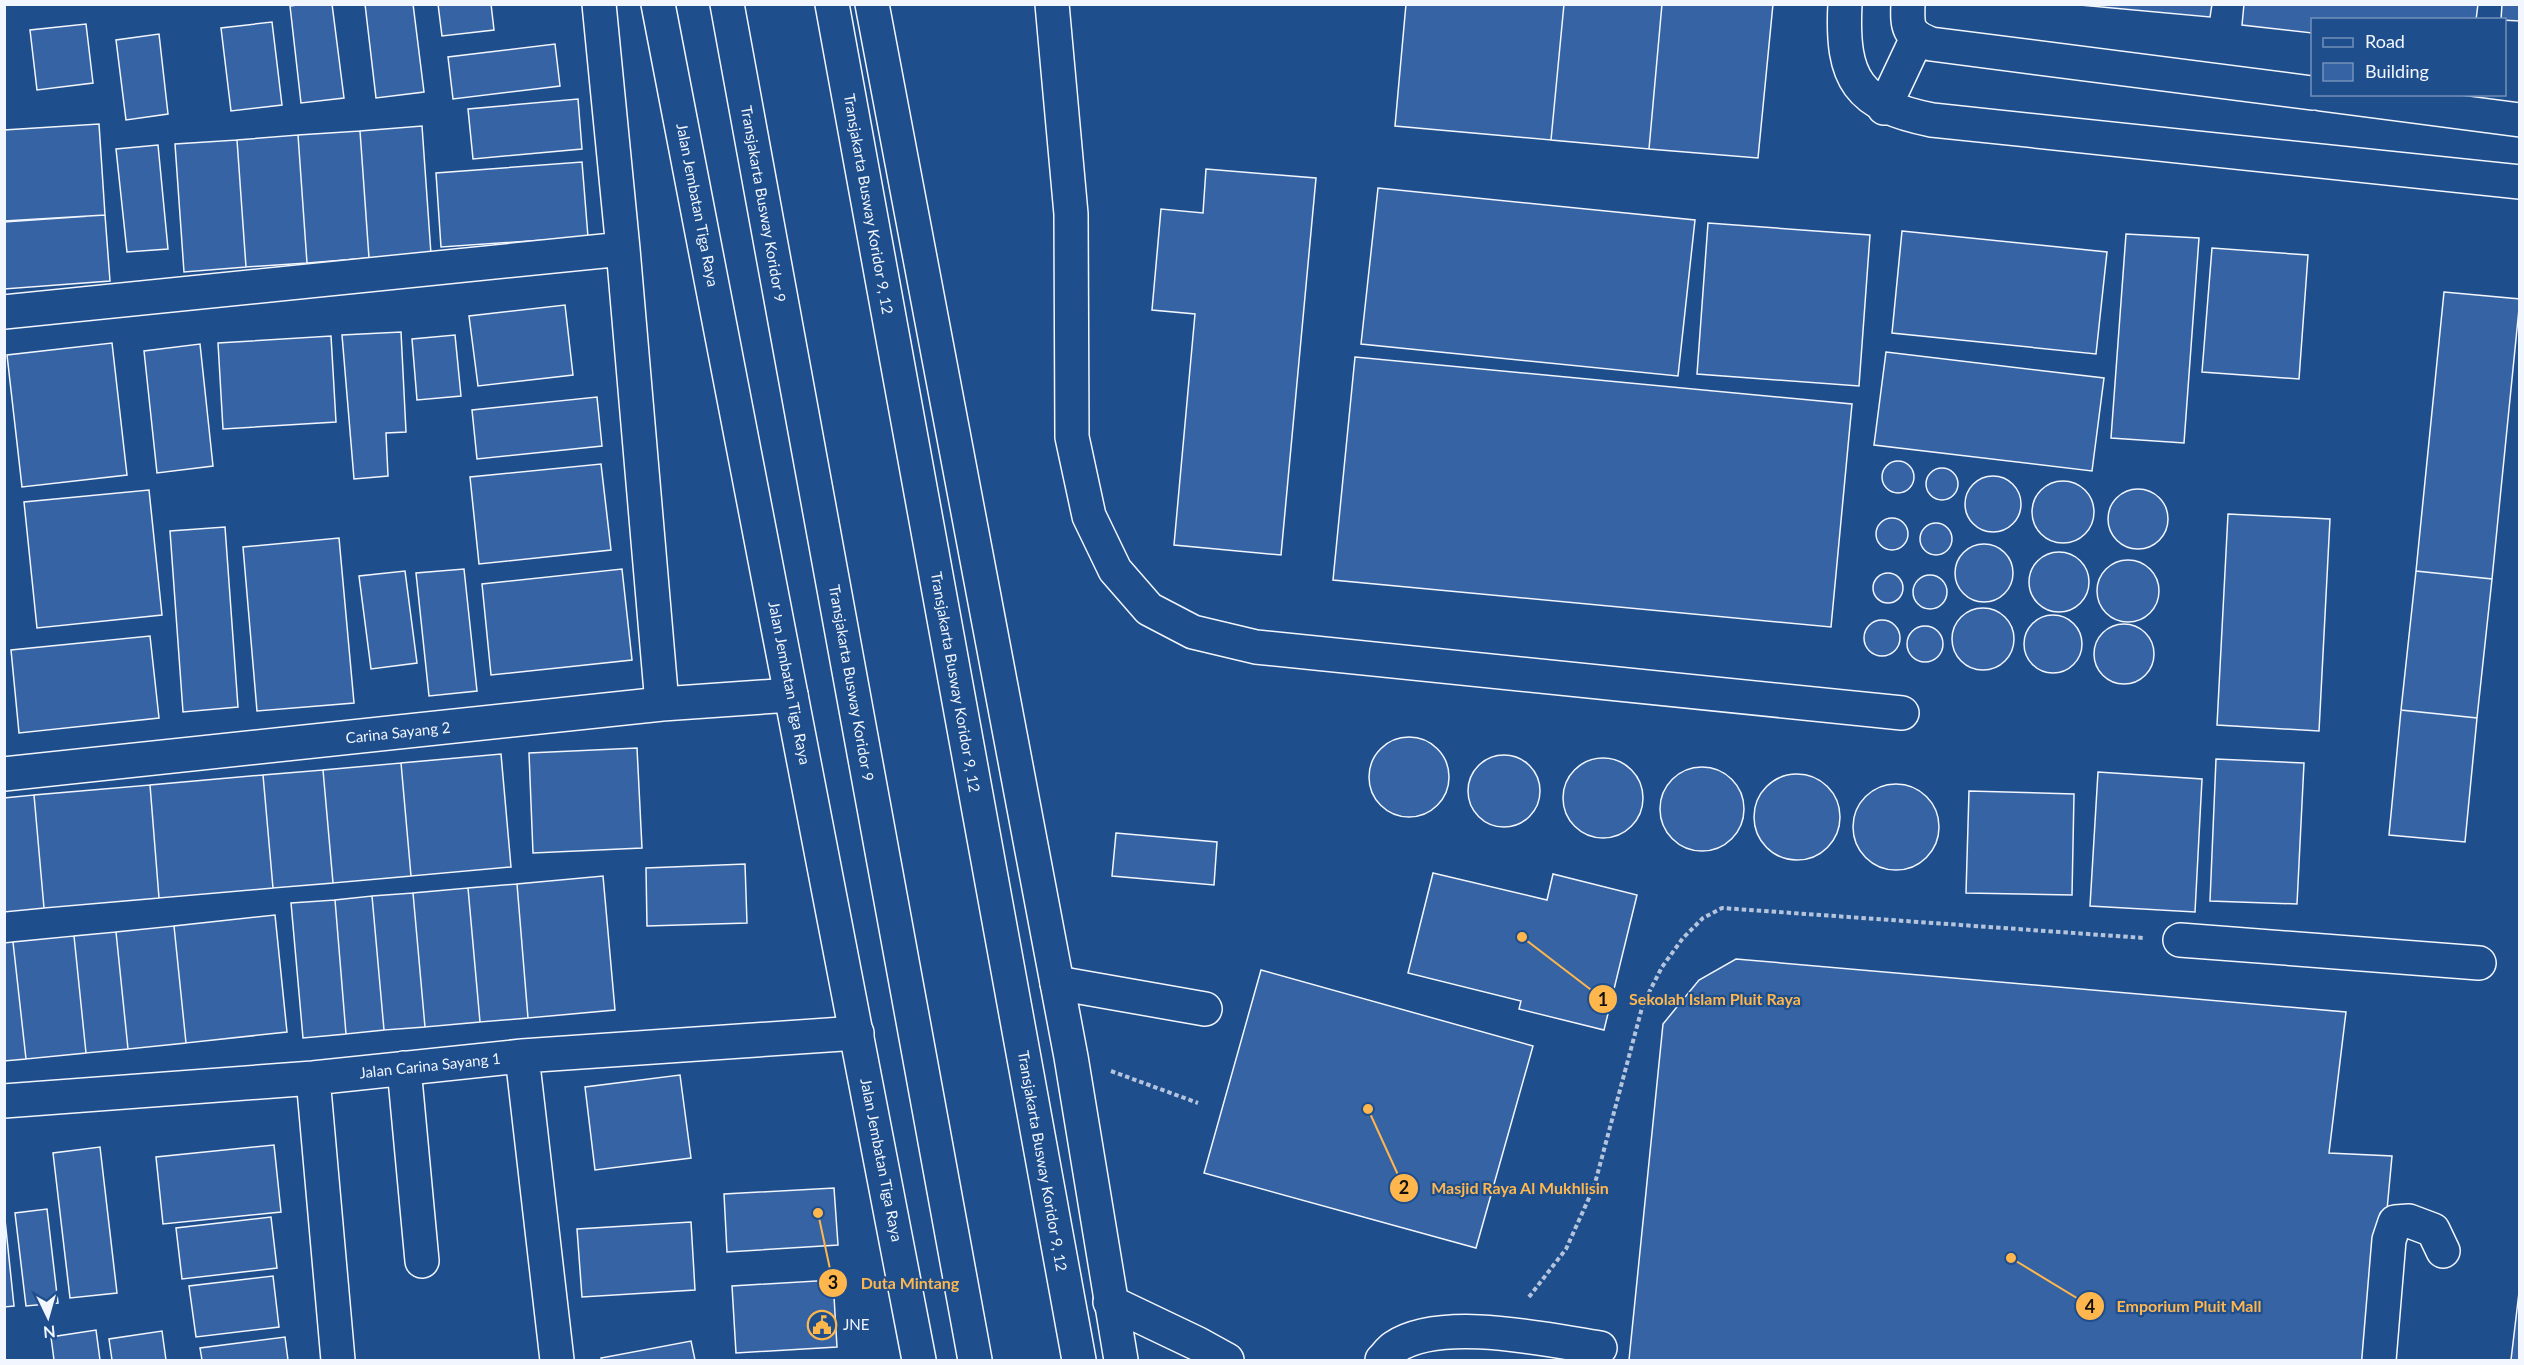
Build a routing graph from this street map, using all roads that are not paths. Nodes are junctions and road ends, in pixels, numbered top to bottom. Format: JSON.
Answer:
{"nodes":[{"id":1,"x":599,"y":4,"type":"edge"},
{"id":2,"x":658,"y":4,"type":"edge"},
{"id":3,"x":727,"y":4,"type":"edge"},
{"id":4,"x":832,"y":4,"type":"edge"},
{"id":5,"x":873,"y":4,"type":"edge"},
{"id":6,"x":1052,"y":4,"type":"edge"},
{"id":7,"x":1845,"y":4,"type":"edge"},
{"id":8,"x":1908,"y":4,"type":"edge"},
{"id":9,"x":1917,"y":38,"type":"junction"},
{"id":10,"x":2311,"y":93,"type":"edge"},
{"id":11,"x":2336,"y":96,"type":"edge"},
{"id":12,"x":1884,"y":108,"type":"junction"},
{"id":13,"x":2520,"y":120,"type":"edge"},
{"id":14,"x":2520,"y":182,"type":"edge"},
{"id":15,"x":623,"y":249,"type":"junction"},
{"id":16,"x":4,"y":312,"type":"edge"},
{"id":17,"x":791,"y":695,"type":"junction"},
{"id":18,"x":662,"y":704,"type":"junction"},
{"id":19,"x":1902,"y":713,"type":"dead end"},
{"id":20,"x":4,"y":774,"type":"edge"},
{"id":21,"x":2180,"y":940,"type":"road end"},
{"id":22,"x":2479,"y":963,"type":"dead end"},
{"id":23,"x":1057,"y":983,"type":"junction"},
{"id":24,"x":1205,"y":1009,"type":"dead end"},
{"id":25,"x":857,"y":1033,"type":"junction"},
{"id":26,"x":522,"y":1056,"type":"junction"},
{"id":27,"x":404,"y":1068,"type":"junction"},
{"id":28,"x":313,"y":1078,"type":"junction"},
{"id":29,"x":4,"y":1101,"type":"edge"},
{"id":30,"x":2443,"y":1251,"type":"dead end"},
{"id":31,"x":422,"y":1261,"type":"dead end"},
{"id":32,"x":1110,"y":1302,"type":"junction"},
{"id":33,"x":1600,"y":1348,"type":"dead end"},
{"id":34,"x":338,"y":1360,"type":"edge"},
{"id":35,"x":557,"y":1360,"type":"edge"},
{"id":36,"x":920,"y":1360,"type":"edge"},
{"id":37,"x":975,"y":1360,"type":"edge"},
{"id":38,"x":1079,"y":1360,"type":"edge"},
{"id":39,"x":1121,"y":1360,"type":"edge"},
{"id":40,"x":1227,"y":1360,"type":"edge"},
{"id":41,"x":1382,"y":1360,"type":"edge"},
{"id":42,"x":2379,"y":1360,"type":"edge"}],
"edges":[{"from":1,"to":15,"type":"main road"},
{"from":2,"to":17,"type":"main road","name":"Jalan Jembatan Tiga Raya"},
{"from":3,"to":37,"type":"main road","name":"Transjakarta Busway Koridor 9"},
{"from":4,"to":38,"type":"main road","name":"Transjakarta Busway Koridor 9, 12"},
{"from":5,"to":23,"type":"main road"},
{"from":6,"to":19,"type":"main road"},
{"from":7,"to":12,"type":"main road"},
{"from":8,"to":9,"type":"main road"},
{"from":9,"to":10,"type":"main road"},
{"from":9,"to":12,"type":"main road"},
{"from":11,"to":13,"type":"main road"},
{"from":12,"to":14,"type":"main road"},
{"from":15,"to":16,"type":"main road"},
{"from":15,"to":18,"type":"main road"},
{"from":17,"to":18,"type":"main road","name":"Carina Sayang 2"},
{"from":17,"to":25,"type":"main road","name":"Jalan Jembatan Tiga Raya"},
{"from":18,"to":20,"type":"main road","name":"Carina Sayang 2"},
{"from":21,"to":22,"type":"main road"},
{"from":23,"to":24,"type":"main road"},
{"from":23,"to":32,"type":"main road"},
{"from":25,"to":26,"type":"main road","name":"Jalan Carina Sayang 1"},
{"from":25,"to":36,"type":"main road","name":"Jalan Jembatan Tiga Raya"},
{"from":26,"to":27,"type":"main road","name":"Jalan Carina Sayang 1"},
{"from":26,"to":35,"type":"main road"},
{"from":27,"to":28,"type":"main road","name":"Jalan Carina Sayang 1"},
{"from":27,"to":31,"type":"main road"},
{"from":28,"to":29,"type":"main road","name":"Jalan Carina Sayang 1"},
{"from":28,"to":34,"type":"main road"},
{"from":30,"to":42,"type":"main road"},
{"from":32,"to":39,"type":"main road"},
{"from":32,"to":40,"type":"main road"},
{"from":33,"to":41,"type":"main road"}]}
